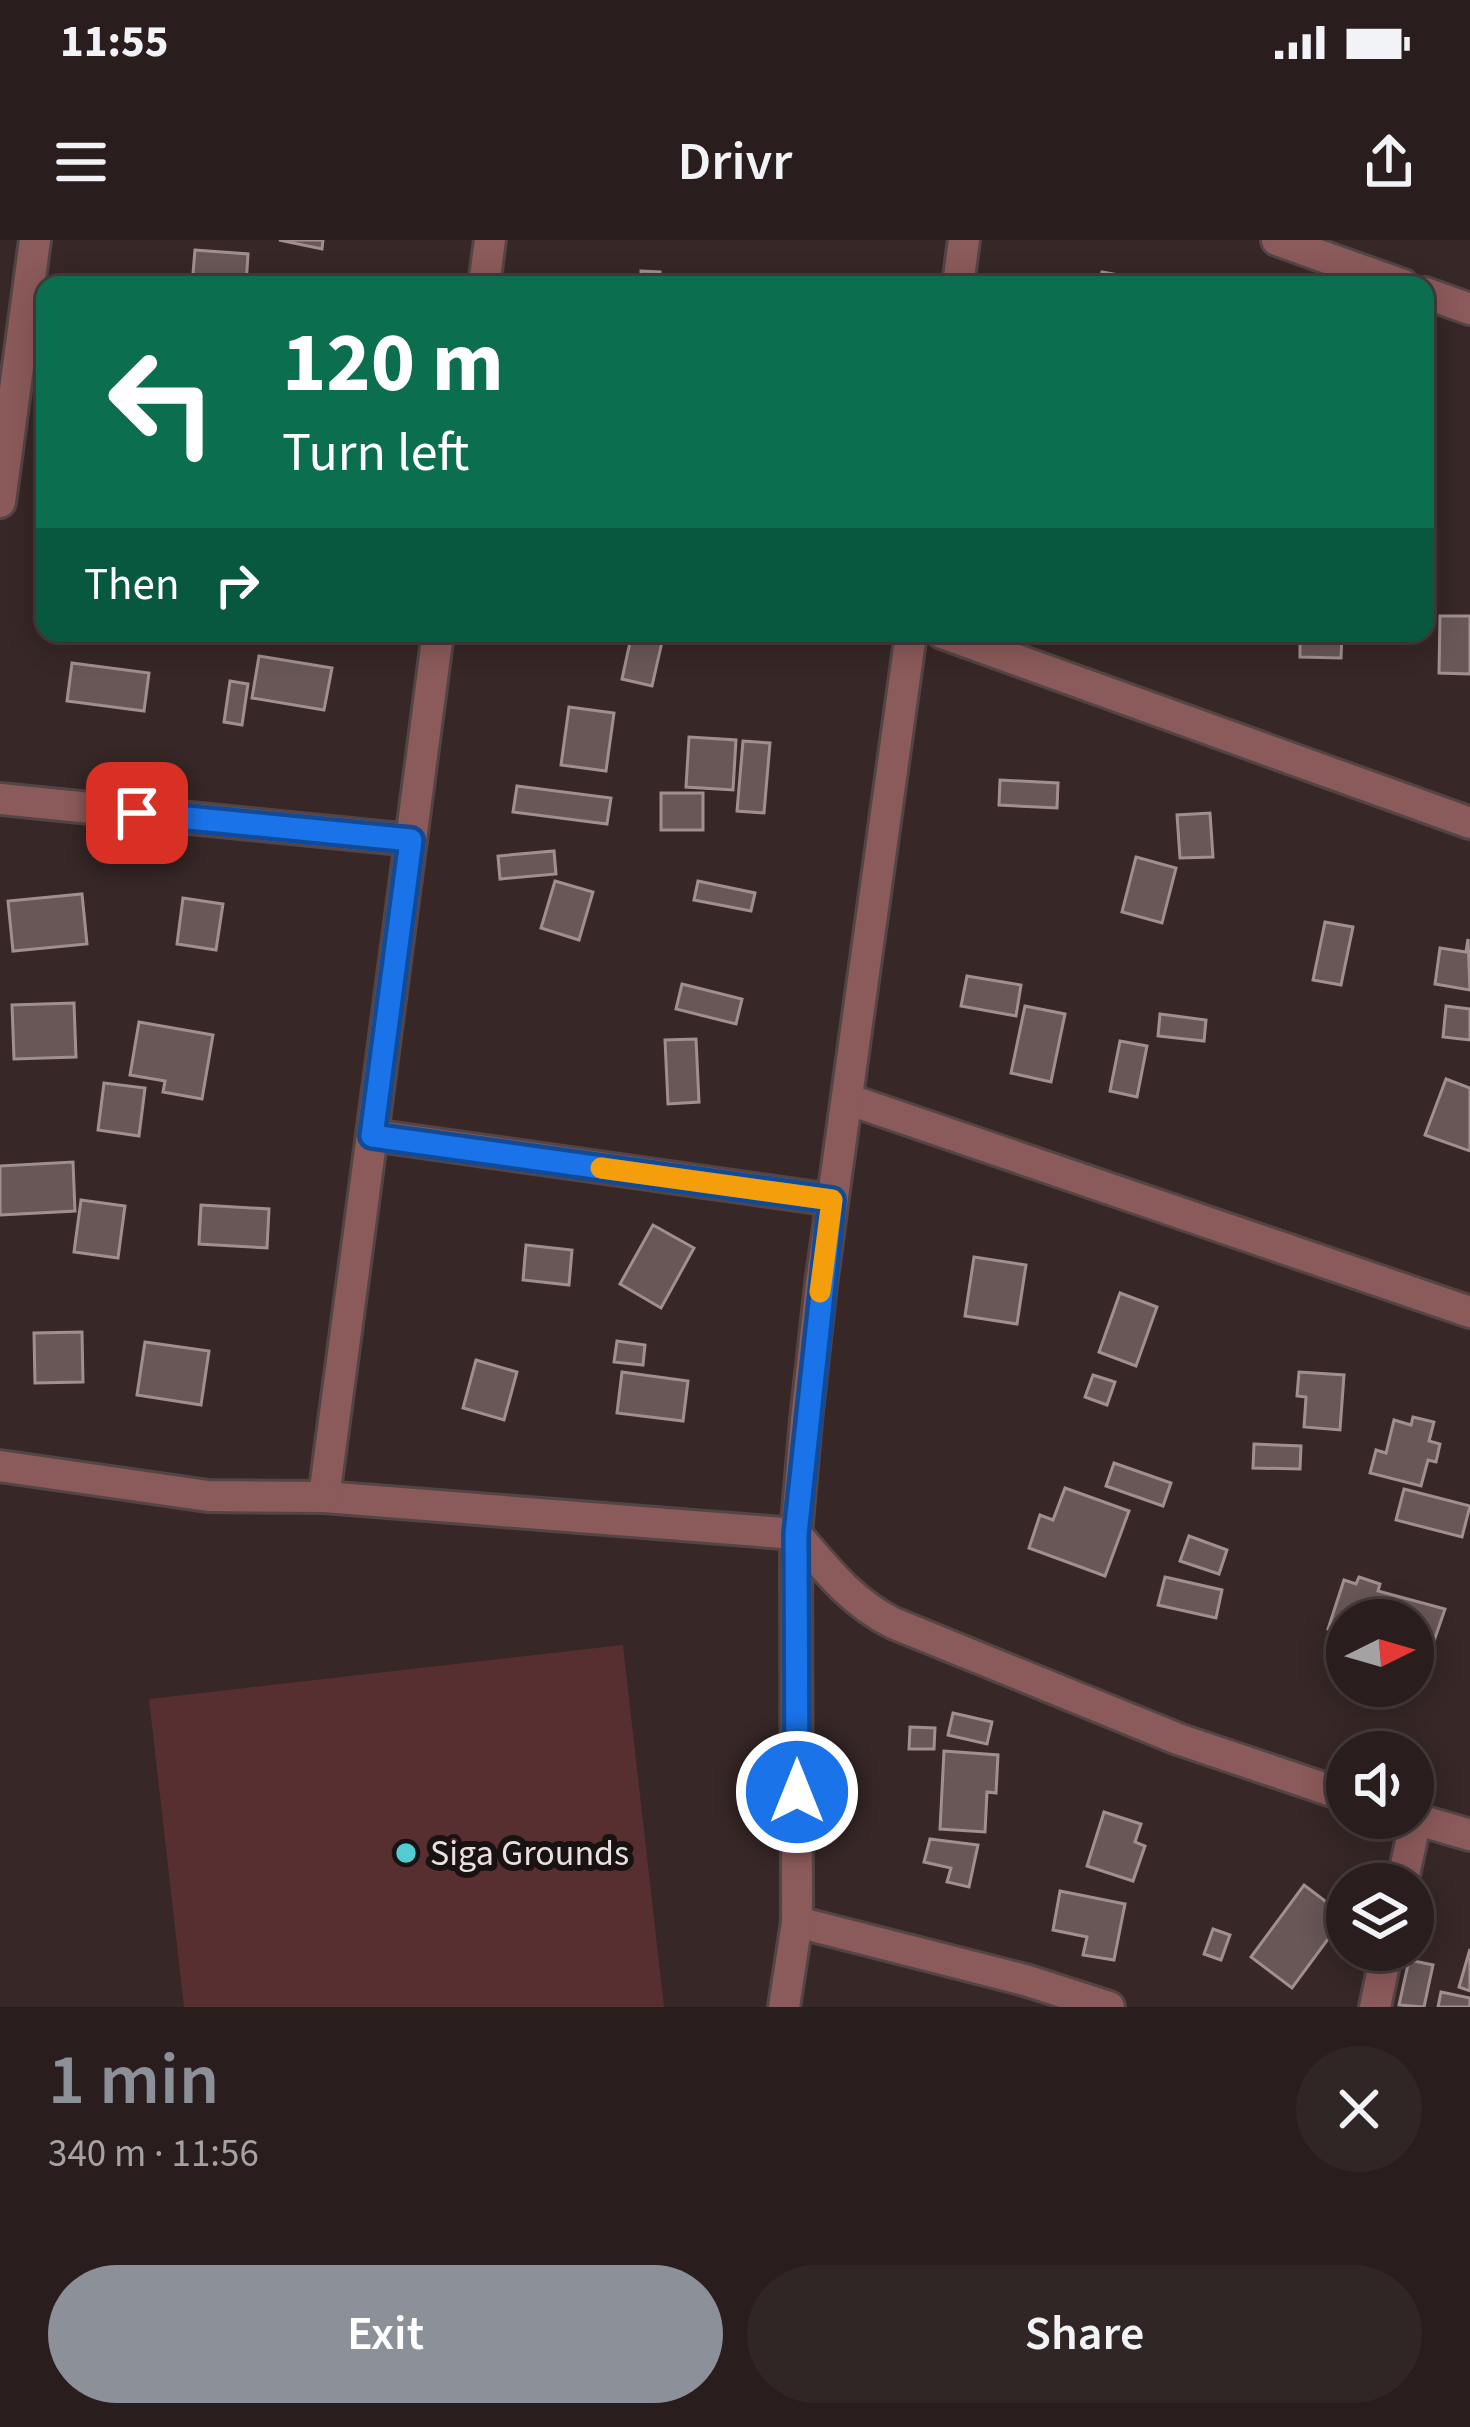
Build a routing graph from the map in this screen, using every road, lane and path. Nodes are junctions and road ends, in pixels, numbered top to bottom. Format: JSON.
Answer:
{"nodes":[{"id":1,"x":34,"y":240,"type":"edge"},
{"id":2,"x":490,"y":240,"type":"edge"},
{"id":3,"x":964,"y":240,"type":"edge"},
{"id":4,"x":1277,"y":240,"type":"edge"},
{"id":5,"x":485,"y":276,"type":"edge"},
{"id":6,"x":959,"y":276,"type":"edge"},
{"id":7,"x":1377,"y":276,"type":"edge"},
{"id":8,"x":1434,"y":296,"type":"edge"},
{"id":9,"x":1470,"y":309,"type":"edge"},
{"id":10,"x":0,"y":502,"type":"edge"},
{"id":11,"x":437,"y":642,"type":"edge"},
{"id":12,"x":910,"y":642,"type":"edge"},
{"id":13,"x":967,"y":642,"type":"edge"},
{"id":14,"x":0,"y":799,"type":"edge"},
{"id":15,"x":1470,"y":823,"type":"edge"},
{"id":16,"x":411,"y":840,"type":"junction"},
{"id":17,"x":847,"y":1099,"type":"junction"},
{"id":18,"x":372,"y":1136,"type":"junction"},
{"id":19,"x":832,"y":1200,"type":"junction"},
{"id":20,"x":1470,"y":1312,"type":"edge"},
{"id":21,"x":0,"y":1466,"type":"edge"},
{"id":22,"x":324,"y":1497,"type":"junction"},
{"id":23,"x":796,"y":1534,"type":"junction"},
{"id":24,"x":1326,"y":1789,"type":"edge"},
{"id":25,"x":1434,"y":1825,"type":"edge"},
{"id":26,"x":1470,"y":1835,"type":"edge"},
{"id":27,"x":797,"y":1922,"type":"junction"},
{"id":28,"x":1383,"y":1971,"type":"edge"},
{"id":29,"x":1023,"y":1993,"type":"edge"},
{"id":30,"x":784,"y":2007,"type":"edge"},
{"id":31,"x":1109,"y":2007,"type":"edge"},
{"id":32,"x":1375,"y":2007,"type":"edge"}],
"edges":[{"from":1,"to":10,"type":"street"},
{"from":2,"to":5,"type":"street"},
{"from":3,"to":6,"type":"street"},
{"from":4,"to":7,"type":"street"},
{"from":8,"to":9,"type":"street"},
{"from":11,"to":16,"type":"street"},
{"from":12,"to":17,"type":"street"},
{"from":13,"to":15,"type":"street"},
{"from":14,"to":16,"type":"street"},
{"from":16,"to":18,"type":"street"},
{"from":17,"to":19,"type":"street"},
{"from":17,"to":20,"type":"street"},
{"from":18,"to":19,"type":"street"},
{"from":18,"to":22,"type":"street"},
{"from":19,"to":23,"type":"street"},
{"from":21,"to":22,"type":"street"},
{"from":22,"to":23,"type":"street"},
{"from":23,"to":24,"type":"street"},
{"from":23,"to":27,"type":"street"},
{"from":25,"to":26,"type":"street"},
{"from":27,"to":29,"type":"street"},
{"from":27,"to":30,"type":"street"},
{"from":28,"to":32,"type":"street"},
{"from":29,"to":31,"type":"street"}]}
